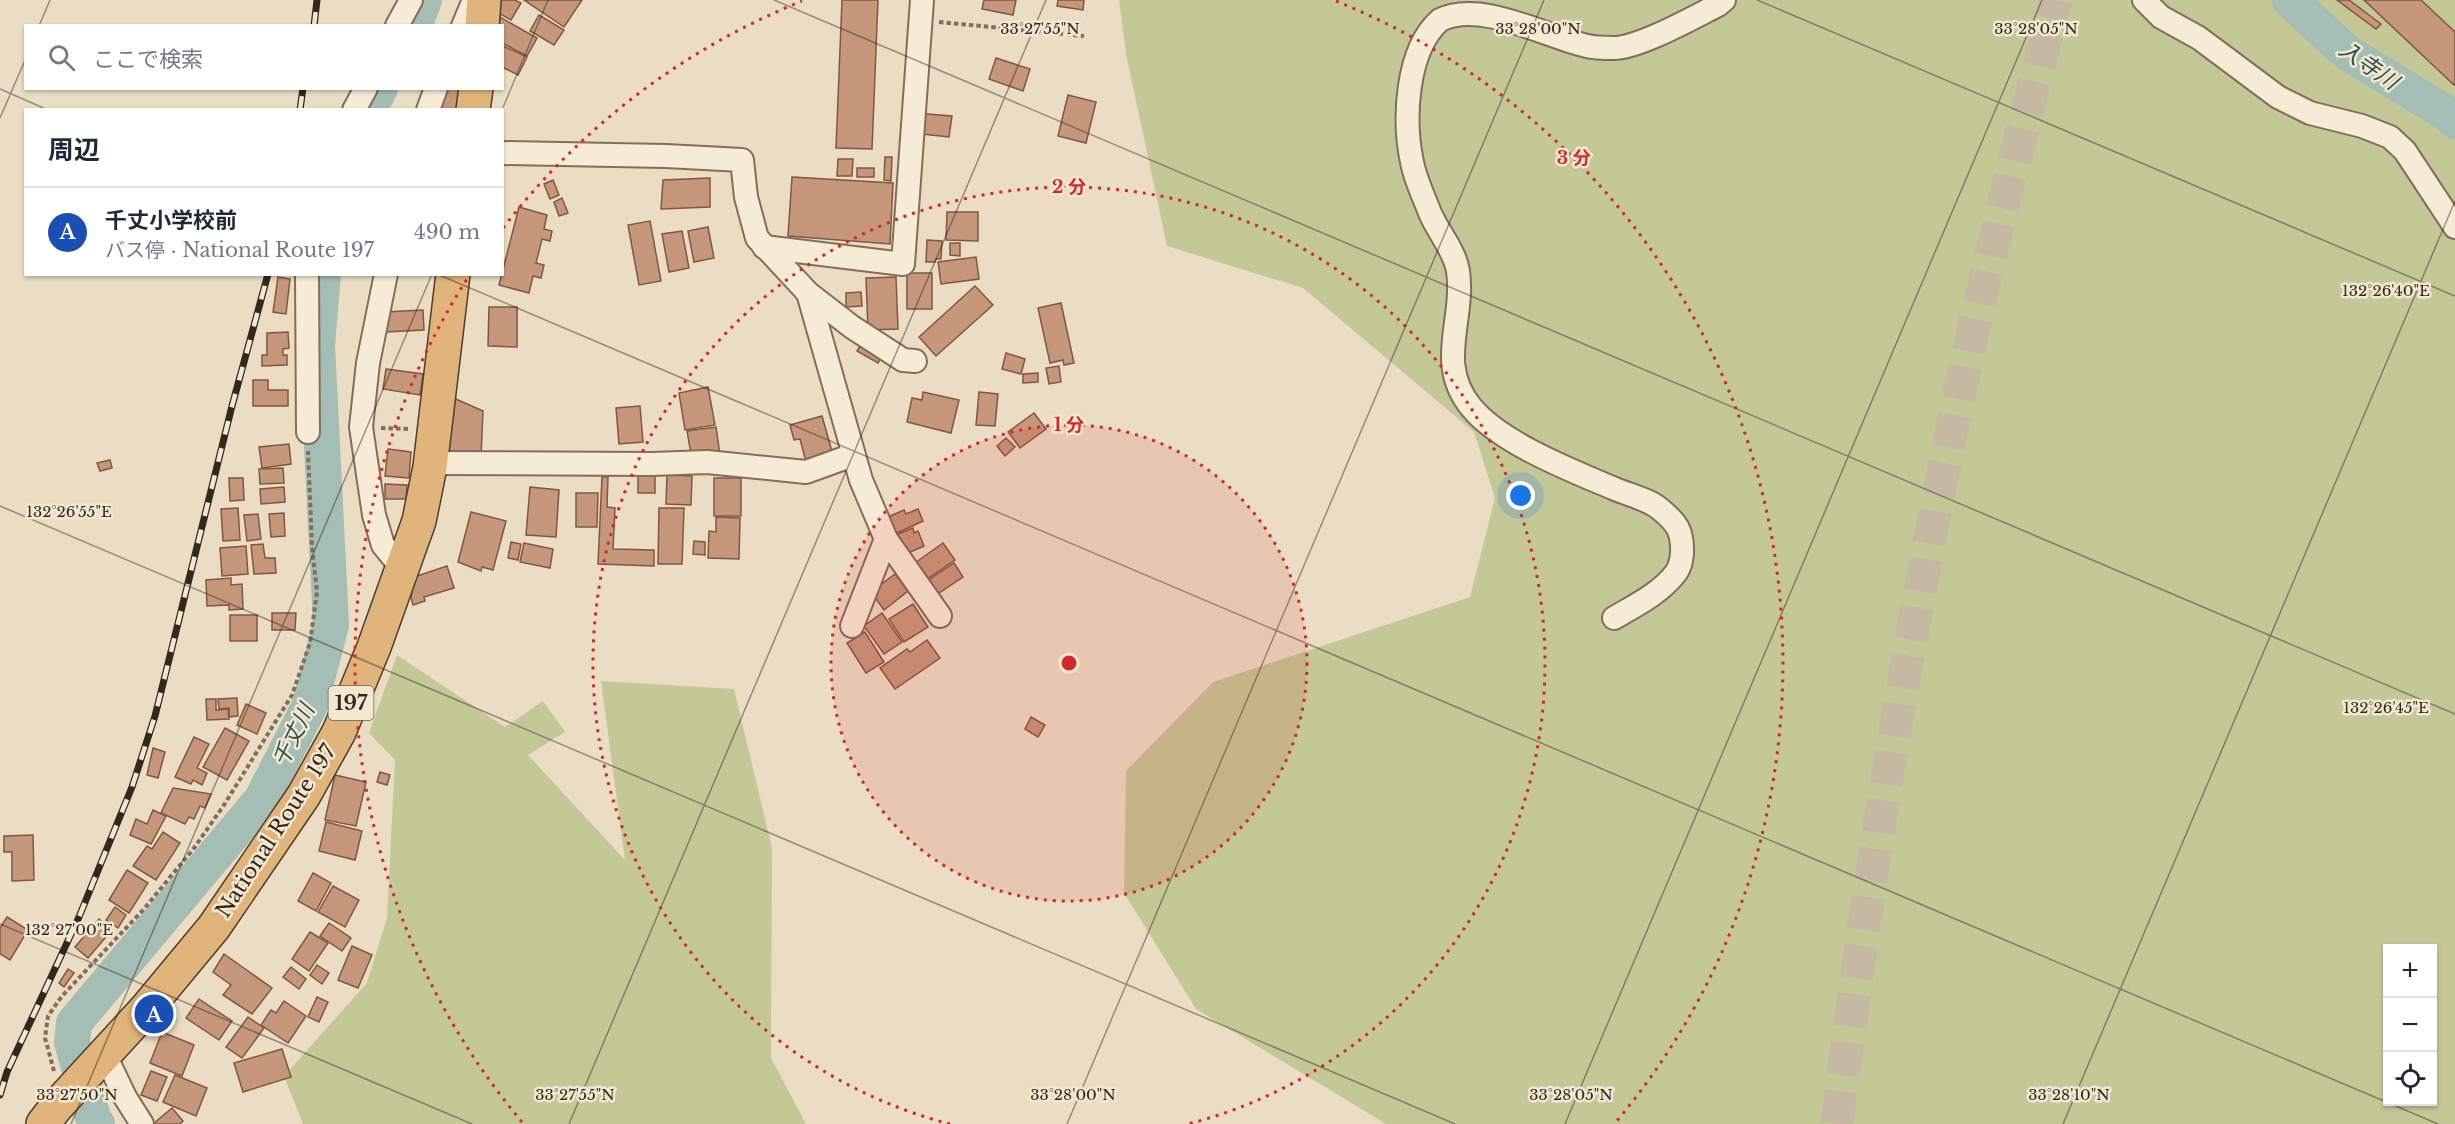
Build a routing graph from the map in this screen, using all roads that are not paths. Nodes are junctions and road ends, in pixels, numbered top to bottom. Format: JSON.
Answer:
{"nodes":[{"id":1,"x":411,"y":0,"type":"edge"},
{"id":2,"x":474,"y":0,"type":"edge"},
{"id":3,"x":484,"y":0,"type":"edge"},
{"id":4,"x":1724,"y":0,"type":"edge"},
{"id":5,"x":2144,"y":0,"type":"edge"},
{"id":6,"x":921,"y":10,"type":"edge"},
{"id":7,"x":398,"y":24,"type":"edge"},
{"id":8,"x":464,"y":24,"type":"edge"},
{"id":9,"x":482,"y":24,"type":"edge"},
{"id":10,"x":365,"y":90,"type":"edge"},
{"id":11,"x":435,"y":90,"type":"edge"},
{"id":12,"x":476,"y":90,"type":"edge"},
{"id":13,"x":355,"y":108,"type":"edge"},
{"id":14,"x":429,"y":108,"type":"edge"},
{"id":15,"x":473,"y":108,"type":"edge"},
{"id":16,"x":504,"y":153,"type":"edge"},
{"id":17,"x":2455,"y":227,"type":"edge"},
{"id":18,"x":764,"y":247,"type":"junction"},
{"id":19,"x":307,"y":276,"type":"edge"},
{"id":20,"x":386,"y":276,"type":"edge"},
{"id":21,"x":453,"y":276,"type":"edge"},
{"id":22,"x":808,"y":294,"type":"junction"},
{"id":23,"x":915,"y":361,"type":"dead end"},
{"id":24,"x":308,"y":432,"type":"road end"},
{"id":25,"x":853,"y":455,"type":"junction"},
{"id":26,"x":430,"y":463,"type":"junction"},
{"id":27,"x":886,"y":539,"type":"junction"},
{"id":28,"x":401,"y":567,"type":"junction"},
{"id":29,"x":940,"y":616,"type":"dead end"},
{"id":30,"x":1614,"y":618,"type":"dead end"},
{"id":31,"x":852,"y":626,"type":"dead end"},
{"id":32,"x":100,"y":1059,"type":"junction"},
{"id":33,"x":54,"y":1111,"type":"edge"},
{"id":34,"x":142,"y":1124,"type":"edge"}],
"edges":[{"from":1,"to":7,"type":"street"},
{"from":2,"to":8,"type":"street"},
{"from":3,"to":9,"type":"highway"},
{"from":4,"to":30,"type":"street"},
{"from":5,"to":17,"type":"street"},
{"from":6,"to":18,"type":"street"},
{"from":10,"to":13,"type":"street"},
{"from":11,"to":14,"type":"street"},
{"from":12,"to":15,"type":"highway"},
{"from":16,"to":18,"type":"street"},
{"from":18,"to":22,"type":"street"},
{"from":19,"to":24,"type":"street"},
{"from":20,"to":28,"type":"street"},
{"from":21,"to":26,"type":"highway","name":"National Route 197","number":"197"},
{"from":22,"to":23,"type":"street"},
{"from":22,"to":25,"type":"street"},
{"from":25,"to":26,"type":"street"},
{"from":25,"to":27,"type":"street"},
{"from":26,"to":28,"type":"highway","name":"National Route 197","number":"197"},
{"from":27,"to":29,"type":"street"},
{"from":27,"to":31,"type":"street"},
{"from":28,"to":32,"type":"highway","name":"National Route 197","number":"197"},
{"from":32,"to":33,"type":"highway","name":"National Route 197","number":"197"},
{"from":32,"to":34,"type":"street"}]}
